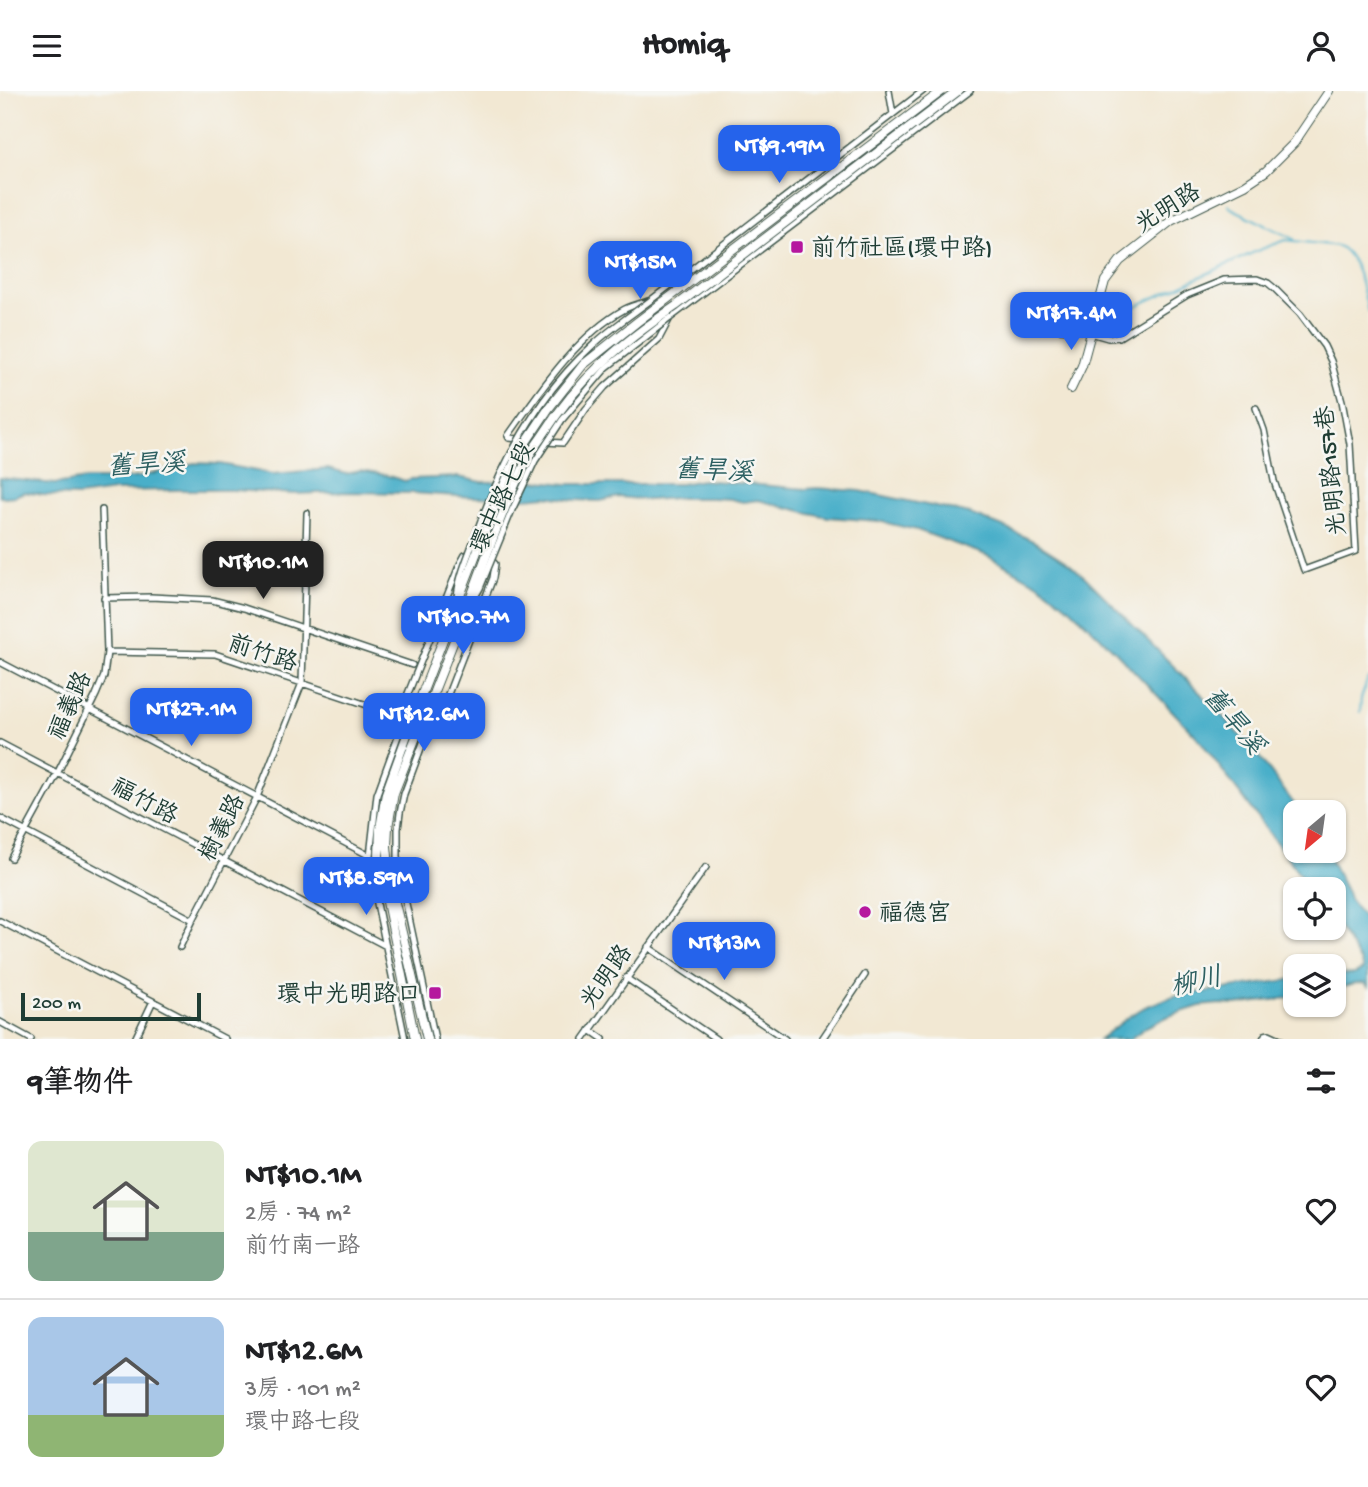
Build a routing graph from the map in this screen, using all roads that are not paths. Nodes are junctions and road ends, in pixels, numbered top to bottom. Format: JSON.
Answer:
{"nodes":[{"id":1,"x":889,"y":91,"type":"edge"},
{"id":2,"x":923,"y":91,"type":"edge"},
{"id":3,"x":942,"y":91,"type":"edge"},
{"id":4,"x":958,"y":91,"type":"edge"},
{"id":5,"x":970,"y":91,"type":"edge"},
{"id":6,"x":1329,"y":91,"type":"edge"},
{"id":7,"x":893,"y":114,"type":"junction"},
{"id":8,"x":1101,"y":297,"type":"junction"},
{"id":9,"x":651,"y":300,"type":"junction"},
{"id":10,"x":670,"y":318,"type":"junction"},
{"id":11,"x":1057,"y":329,"type":"dead end"},
{"id":12,"x":1091,"y":334,"type":"junction"},
{"id":13,"x":1118,"y":334,"type":"junction"},
{"id":14,"x":1071,"y":389,"type":"dead end"},
{"id":15,"x":1256,"y":408,"type":"dead end"},
{"id":16,"x":102,"y":510,"type":"dead end"},
{"id":17,"x":307,"y":513,"type":"dead end"},
{"id":18,"x":104,"y":598,"type":"junction"},
{"id":19,"x":456,"y":606,"type":"junction"},
{"id":20,"x":466,"y":610,"type":"junction"},
{"id":21,"x":304,"y":628,"type":"junction"},
{"id":22,"x":107,"y":652,"type":"junction"},
{"id":23,"x":0,"y":662,"type":"edge"},
{"id":24,"x":412,"y":665,"type":"dead end"},
{"id":25,"x":302,"y":683,"type":"junction"},
{"id":26,"x":430,"y":688,"type":"junction"},
{"id":27,"x":424,"y":701,"type":"junction"},
{"id":28,"x":89,"y":709,"type":"junction"},
{"id":29,"x":403,"y":717,"type":"junction"},
{"id":30,"x":401,"y":727,"type":"junction"},
{"id":31,"x":427,"y":732,"type":"junction"},
{"id":32,"x":0,"y":743,"type":"edge"},
{"id":33,"x":57,"y":774,"type":"junction"},
{"id":34,"x":386,"y":793,"type":"junction"},
{"id":35,"x":257,"y":797,"type":"junction"},
{"id":36,"x":0,"y":818,"type":"edge"},
{"id":37,"x":26,"y":832,"type":"junction"},
{"id":38,"x":370,"y":856,"type":"junction"},
{"id":39,"x":11,"y":858,"type":"dead end"},
{"id":40,"x":224,"y":861,"type":"junction"},
{"id":41,"x":706,"y":867,"type":"dead end"},
{"id":42,"x":193,"y":920,"type":"junction"},
{"id":43,"x":0,"y":921,"type":"edge"},
{"id":44,"x":386,"y":946,"type":"junction"},
{"id":45,"x":180,"y":947,"type":"dead end"},
{"id":46,"x":648,"y":947,"type":"junction"},
{"id":47,"x":865,"y":975,"type":"dead end"},
{"id":48,"x":626,"y":978,"type":"junction"},
{"id":49,"x":153,"y":1001,"type":"junction"},
{"id":50,"x":426,"y":1016,"type":"junction"},
{"id":51,"x":0,"y":1023,"type":"edge"},
{"id":52,"x":590,"y":1030,"type":"junction"},
{"id":53,"x":414,"y":1035,"type":"edge"},
{"id":54,"x":32,"y":1039,"type":"edge"},
{"id":55,"x":135,"y":1039,"type":"edge"},
{"id":56,"x":225,"y":1039,"type":"edge"},
{"id":57,"x":406,"y":1039,"type":"edge"},
{"id":58,"x":427,"y":1039,"type":"edge"},
{"id":59,"x":435,"y":1039,"type":"edge"},
{"id":60,"x":584,"y":1039,"type":"edge"},
{"id":61,"x":603,"y":1039,"type":"edge"},
{"id":62,"x":716,"y":1039,"type":"edge"},
{"id":63,"x":785,"y":1039,"type":"edge"},
{"id":64,"x":822,"y":1039,"type":"edge"},
{"id":65,"x":1263,"y":1039,"type":"edge"},
{"id":66,"x":1280,"y":1039,"type":"edge"}],
"edges":[{"from":1,"to":7,"type":"street"},
{"from":2,"to":7,"type":"street","name":"環中路七段"},
{"from":3,"to":19,"type":"street","name":"環中路七段","bridge":true},
{"from":4,"to":20,"type":"street","name":"環中路七段","bridge":true},
{"from":5,"to":10,"type":"street","name":"環中路七段"},
{"from":6,"to":8,"type":"street","name":"光明路"},
{"from":7,"to":9,"type":"street","name":"環中路七段"},
{"from":8,"to":12,"type":"street","name":"光明路"},
{"from":8,"to":13,"type":"street"},
{"from":9,"to":10,"type":"street"},
{"from":9,"to":19,"type":"street","name":"環中路七段","bridge":true},
{"from":10,"to":20,"type":"street","name":"環中路七段","bridge":true},
{"from":11,"to":12,"type":"street"},
{"from":12,"to":13,"type":"street"},
{"from":12,"to":14,"type":"street","name":"光明路"},
{"from":13,"to":15,"type":"street","name":"光明路157巷"},
{"from":16,"to":18,"type":"street","name":"福義路"},
{"from":17,"to":21,"type":"street","name":"樹義路"},
{"from":18,"to":21,"type":"street"},
{"from":18,"to":22,"type":"street","name":"福義路"},
{"from":19,"to":26,"type":"street","name":"環中路七段"},
{"from":20,"to":26,"type":"street","name":"環中路七段"},
{"from":21,"to":24,"type":"street"},
{"from":21,"to":25,"type":"street","name":"樹義路"},
{"from":22,"to":25,"type":"street","name":"前竹路"},
{"from":22,"to":28,"type":"street","name":"福義路"},
{"from":23,"to":28,"type":"street"},
{"from":25,"to":29,"type":"street","name":"前竹路"},
{"from":25,"to":35,"type":"street","name":"樹義路"},
{"from":26,"to":27,"type":"street","name":"環中路七段"},
{"from":27,"to":30,"type":"street","name":"環中路七段"},
{"from":27,"to":31,"type":"street","name":"環中路七段"},
{"from":27,"to":34,"type":"street","name":"環中路七段"},
{"from":28,"to":33,"type":"street","name":"福義路"},
{"from":28,"to":35,"type":"street"},
{"from":29,"to":30,"type":"street"},
{"from":29,"to":31,"type":"street"},
{"from":30,"to":34,"type":"street","name":"環中路七段"},
{"from":31,"to":50,"type":"street","name":"環中路七段"},
{"from":32,"to":33,"type":"street","name":"福竹路"},
{"from":33,"to":37,"type":"street","name":"福義路"},
{"from":33,"to":40,"type":"street","name":"福竹路"},
{"from":34,"to":38,"type":"street"},
{"from":34,"to":50,"type":"street"},
{"from":34,"to":53,"type":"street"},
{"from":35,"to":38,"type":"street"},
{"from":35,"to":40,"type":"street","name":"樹義路"},
{"from":36,"to":37,"type":"street"},
{"from":37,"to":39,"type":"street","name":"福義路"},
{"from":37,"to":42,"type":"street"},
{"from":38,"to":44,"type":"street"},
{"from":40,"to":42,"type":"street","name":"樹義路"},
{"from":40,"to":44,"type":"street","name":"福竹路"},
{"from":41,"to":46,"type":"street","name":"光明路"},
{"from":42,"to":45,"type":"street","name":"樹義路"},
{"from":43,"to":49,"type":"street"},
{"from":44,"to":57,"type":"street"},
{"from":46,"to":48,"type":"street","name":"光明路"},
{"from":46,"to":63,"type":"street"},
{"from":47,"to":64,"type":"street"},
{"from":48,"to":52,"type":"street","name":"光明路"},
{"from":48,"to":62,"type":"street"},
{"from":49,"to":55,"type":"street"},
{"from":49,"to":56,"type":"street"},
{"from":50,"to":53,"type":"street"},
{"from":50,"to":58,"type":"street"},
{"from":50,"to":59,"type":"street","name":"環中路七段"},
{"from":51,"to":54,"type":"street"},
{"from":52,"to":60,"type":"street","name":"光明路"},
{"from":52,"to":61,"type":"street"},
{"from":53,"to":57,"type":"street"},
{"from":65,"to":66,"type":"street"}]}
